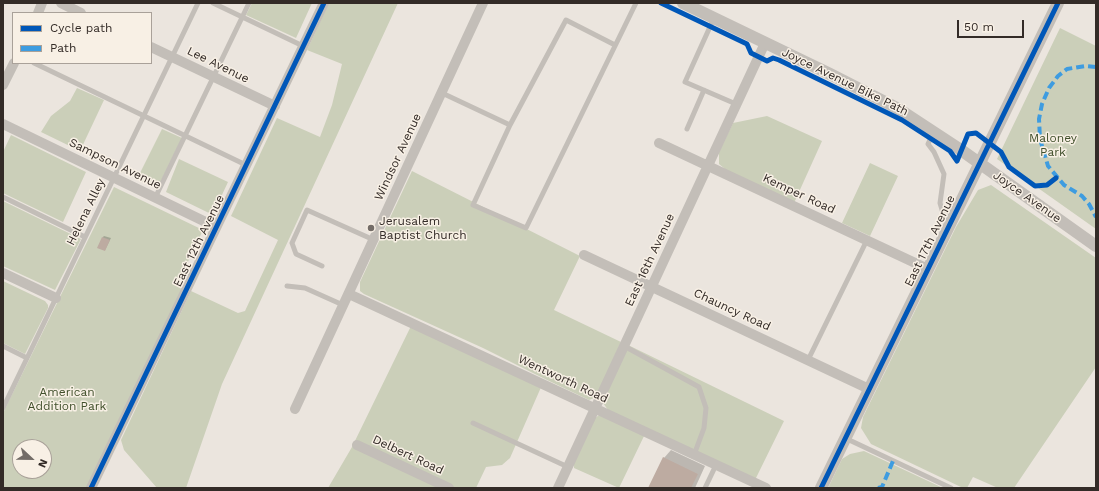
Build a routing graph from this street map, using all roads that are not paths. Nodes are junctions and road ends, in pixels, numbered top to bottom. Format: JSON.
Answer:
{"nodes":[{"id":1,"x":61,"y":3,"type":"edge"},
{"id":2,"x":198,"y":3,"type":"edge"},
{"id":3,"x":213,"y":3,"type":"edge"},
{"id":4,"x":249,"y":3,"type":"edge"},
{"id":5,"x":324,"y":3,"type":"edge"},
{"id":6,"x":484,"y":3,"type":"edge"},
{"id":7,"x":636,"y":3,"type":"edge"},
{"id":8,"x":683,"y":3,"type":"edge"},
{"id":9,"x":1058,"y":3,"type":"edge"},
{"id":10,"x":79,"y":12,"type":"edge"},
{"id":11,"x":242,"y":17,"type":"junction"},
{"id":12,"x":714,"y":18,"type":"junction"},
{"id":13,"x":765,"y":43,"type":"junction"},
{"id":14,"x":615,"y":45,"type":"junction"},
{"id":15,"x":303,"y":46,"type":"junction"},
{"id":16,"x":152,"y":47,"type":"edge"},
{"id":17,"x":172,"y":57,"type":"junction"},
{"id":18,"x":14,"y":64,"type":"edge"},
{"id":19,"x":36,"y":64,"type":"edge"},
{"id":20,"x":214,"y":77,"type":"junction"},
{"id":21,"x":3,"y":85,"type":"edge"},
{"id":22,"x":704,"y":90,"type":"junction"},
{"id":23,"x":442,"y":93,"type":"junction"},
{"id":24,"x":736,"y":104,"type":"junction"},
{"id":25,"x":275,"y":106,"type":"junction"},
{"id":26,"x":144,"y":116,"type":"junction"},
{"id":27,"x":3,"y":124,"type":"edge"},
{"id":28,"x":510,"y":125,"type":"junction"},
{"id":29,"x":687,"y":129,"type":"dead end"},
{"id":30,"x":933,"y":132,"type":"junction"},
{"id":31,"x":185,"y":136,"type":"junction"},
{"id":32,"x":659,"y":143,"type":"dead end"},
{"id":33,"x":980,"y":163,"type":"junction"},
{"id":34,"x":246,"y":166,"type":"junction"},
{"id":35,"x":708,"y":166,"type":"junction"},
{"id":36,"x":114,"y":178,"type":"junction"},
{"id":37,"x":3,"y":197,"type":"edge"},
{"id":38,"x":156,"y":198,"type":"junction"},
{"id":39,"x":952,"y":219,"type":"junction"},
{"id":40,"x":216,"y":227,"type":"junction"},
{"id":41,"x":86,"y":237,"type":"junction"},
{"id":42,"x":374,"y":240,"type":"junction"},
{"id":43,"x":867,"y":240,"type":"junction"},
{"id":44,"x":1096,"y":246,"type":"edge"},
{"id":45,"x":584,"y":256,"type":"dead end"},
{"id":46,"x":322,"y":266,"type":"dead end"},
{"id":47,"x":928,"y":269,"type":"junction"},
{"id":48,"x":3,"y":273,"type":"edge"},
{"id":49,"x":287,"y":286,"type":"dead end"},
{"id":50,"x":652,"y":287,"type":"junction"},
{"id":51,"x":349,"y":294,"type":"junction"},
{"id":52,"x":56,"y":298,"type":"junction"},
{"id":53,"x":344,"y":306,"type":"junction"},
{"id":54,"x":3,"y":346,"type":"edge"},
{"id":55,"x":624,"y":346,"type":"junction"},
{"id":56,"x":27,"y":358,"type":"junction"},
{"id":57,"x":808,"y":360,"type":"junction"},
{"id":58,"x":869,"y":389,"type":"junction"},
{"id":59,"x":3,"y":408,"type":"edge"},
{"id":60,"x":595,"y":408,"type":"junction"},
{"id":61,"x":295,"y":409,"type":"dead end"},
{"id":62,"x":474,"y":423,"type":"dead end"},
{"id":63,"x":845,"y":438,"type":"junction"},
{"id":64,"x":357,"y":445,"type":"dead end"},
{"id":65,"x":694,"y":455,"type":"junction"},
{"id":66,"x":716,"y":465,"type":"junction"},
{"id":67,"x":568,"y":467,"type":"junction"},
{"id":68,"x":91,"y":488,"type":"edge"},
{"id":69,"x":449,"y":488,"type":"edge"},
{"id":70,"x":558,"y":488,"type":"edge"},
{"id":71,"x":705,"y":488,"type":"edge"},
{"id":72,"x":766,"y":488,"type":"edge"},
{"id":73,"x":820,"y":488,"type":"edge"},
{"id":74,"x":950,"y":488,"type":"edge"}],
"edges":[{"from":1,"to":10,"type":"street"},
{"from":2,"to":17,"type":"lane","name":"Helena Alley"},
{"from":3,"to":11,"type":"lane"},
{"from":4,"to":11,"type":"lane"},
{"from":5,"to":15,"type":"street","name":"East 12th Avenue"},
{"from":6,"to":23,"type":"street","name":"Windsor Avenue"},
{"from":7,"to":14,"type":"lane"},
{"from":8,"to":12,"type":"street","name":"Joyce Avenue"},
{"from":9,"to":33,"type":"street","name":"East 17th Avenue"},
{"from":11,"to":15,"type":"lane"},
{"from":11,"to":20,"type":"lane"},
{"from":12,"to":13,"type":"street","name":"Joyce Avenue"},
{"from":12,"to":22,"type":"lane"},
{"from":13,"to":24,"type":"street","name":"East 16th Avenue"},
{"from":13,"to":30,"type":"street","name":"Joyce Avenue"},
{"from":14,"to":28,"type":"lane"},
{"from":14,"to":28,"type":"lane"},
{"from":15,"to":25,"type":"street","name":"East 12th Avenue"},
{"from":16,"to":17,"type":"street","name":"Lee Avenue"},
{"from":17,"to":20,"type":"street","name":"Lee Avenue"},
{"from":17,"to":26,"type":"lane","name":"Helena Alley"},
{"from":18,"to":21,"type":"street"},
{"from":19,"to":26,"type":"lane"},
{"from":20,"to":25,"type":"street","name":"Lee Avenue"},
{"from":20,"to":31,"type":"lane"},
{"from":22,"to":24,"type":"lane"},
{"from":22,"to":29,"type":"lane"},
{"from":23,"to":28,"type":"lane"},
{"from":23,"to":42,"type":"street","name":"Windsor Avenue"},
{"from":24,"to":35,"type":"street","name":"East 16th Avenue"},
{"from":25,"to":34,"type":"street","name":"East 12th Avenue"},
{"from":26,"to":31,"type":"lane"},
{"from":26,"to":36,"type":"lane","name":"Helena Alley"},
{"from":27,"to":36,"type":"street","name":"Sampson Avenue"},
{"from":30,"to":33,"type":"street","name":"Joyce Avenue"},
{"from":30,"to":39,"type":"lane"},
{"from":31,"to":34,"type":"lane"},
{"from":31,"to":38,"type":"lane"},
{"from":32,"to":35,"type":"street","name":"Kemper Road"},
{"from":33,"to":39,"type":"street","name":"East 17th Avenue"},
{"from":33,"to":44,"type":"street","name":"Joyce Avenue"},
{"from":34,"to":40,"type":"street","name":"East 12th Avenue"},
{"from":35,"to":43,"type":"street","name":"Kemper Road"},
{"from":35,"to":50,"type":"street","name":"East 16th Avenue"},
{"from":36,"to":38,"type":"street","name":"Sampson Avenue"},
{"from":36,"to":41,"type":"lane","name":"Helena Alley"},
{"from":37,"to":41,"type":"lane"},
{"from":38,"to":40,"type":"street","name":"Sampson Avenue"},
{"from":39,"to":47,"type":"street","name":"East 17th Avenue"},
{"from":40,"to":68,"type":"street","name":"East 12th Avenue"},
{"from":41,"to":52,"type":"lane","name":"Helena Alley"},
{"from":42,"to":46,"type":"lane"},
{"from":42,"to":51,"type":"street","name":"Windsor Avenue"},
{"from":43,"to":47,"type":"street","name":"Kemper Road"},
{"from":43,"to":57,"type":"lane"},
{"from":45,"to":50,"type":"street","name":"Chauncy Road"},
{"from":47,"to":58,"type":"street","name":"East 17th Avenue"},
{"from":48,"to":52,"type":"street"},
{"from":49,"to":53,"type":"lane"},
{"from":50,"to":55,"type":"street","name":"East 16th Avenue"},
{"from":50,"to":57,"type":"street","name":"Chauncy Road"},
{"from":51,"to":53,"type":"street","name":"Windsor Avenue"},
{"from":51,"to":60,"type":"street","name":"Wentworth Road"},
{"from":52,"to":56,"type":"lane","name":"Helena Alley"},
{"from":53,"to":61,"type":"street","name":"Windsor Avenue"},
{"from":54,"to":56,"type":"lane"},
{"from":55,"to":60,"type":"street","name":"East 16th Avenue"},
{"from":55,"to":65,"type":"lane"},
{"from":56,"to":59,"type":"lane","name":"Helena Alley"},
{"from":57,"to":58,"type":"street","name":"Chauncy Road"},
{"from":58,"to":63,"type":"street","name":"East 17th Avenue"},
{"from":60,"to":65,"type":"street","name":"Wentworth Road"},
{"from":60,"to":67,"type":"street","name":"East 16th Avenue"},
{"from":62,"to":67,"type":"lane"},
{"from":63,"to":73,"type":"street","name":"East 17th Avenue"},
{"from":63,"to":74,"type":"lane"},
{"from":64,"to":69,"type":"street","name":"Delbert Road"},
{"from":65,"to":66,"type":"street","name":"Wentworth Road"},
{"from":66,"to":71,"type":"lane"},
{"from":66,"to":72,"type":"street","name":"Wentworth Road"},
{"from":67,"to":70,"type":"street","name":"East 16th Avenue"}]}
